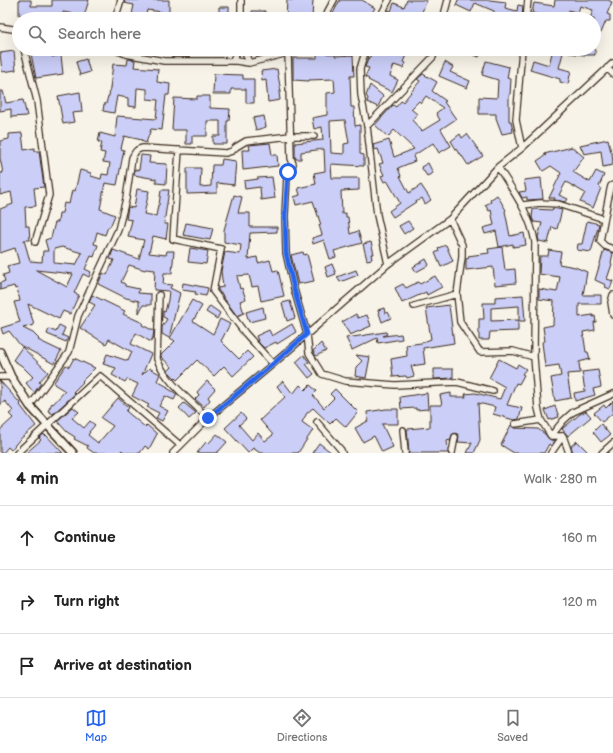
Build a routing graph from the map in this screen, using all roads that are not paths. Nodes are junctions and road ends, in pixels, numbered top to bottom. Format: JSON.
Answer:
{"nodes":[{"id":1,"x":121,"y":0,"type":"edge"},
{"id":2,"x":241,"y":0,"type":"edge"},
{"id":3,"x":334,"y":0,"type":"edge"},
{"id":4,"x":389,"y":0,"type":"edge"},
{"id":5,"x":448,"y":0,"type":"edge"},
{"id":6,"x":528,"y":0,"type":"edge"},
{"id":7,"x":117,"y":12,"type":"edge"},
{"id":8,"x":241,"y":12,"type":"edge"},
{"id":9,"x":328,"y":12,"type":"edge"},
{"id":10,"x":383,"y":12,"type":"edge"},
{"id":11,"x":445,"y":12,"type":"edge"},
{"id":12,"x":527,"y":12,"type":"edge"},
{"id":13,"x":0,"y":27,"type":"edge"},
{"id":14,"x":12,"y":29,"type":"edge"},
{"id":15,"x":26,"y":56,"type":"edge"},
{"id":16,"x":137,"y":56,"type":"edge"},
{"id":17,"x":235,"y":56,"type":"edge"},
{"id":18,"x":246,"y":56,"type":"edge"},
{"id":19,"x":276,"y":56,"type":"edge"},
{"id":20,"x":288,"y":56,"type":"edge"},
{"id":21,"x":364,"y":56,"type":"edge"},
{"id":22,"x":433,"y":56,"type":"edge"},
{"id":23,"x":521,"y":56,"type":"edge"},
{"id":24,"x":233,"y":61,"type":"junction"},
{"id":25,"x":249,"y":63,"type":"junction"},
{"id":26,"x":613,"y":63,"type":"edge"},
{"id":27,"x":607,"y":68,"type":"junction"},
{"id":28,"x":613,"y":74,"type":"edge"},
{"id":29,"x":366,"y":126,"type":"junction"},
{"id":30,"x":290,"y":136,"type":"junction"},
{"id":31,"x":314,"y":136,"type":"dead end"},
{"id":32,"x":522,"y":148,"type":"junction"},
{"id":33,"x":179,"y":150,"type":"junction"},
{"id":34,"x":498,"y":167,"type":"junction"},
{"id":35,"x":613,"y":185,"type":"edge"},
{"id":36,"x":523,"y":205,"type":"junction"},
{"id":37,"x":450,"y":219,"type":"junction"},
{"id":38,"x":604,"y":219,"type":"junction"},
{"id":39,"x":35,"y":242,"type":"dead end"},
{"id":40,"x":613,"y":249,"type":"edge"},
{"id":41,"x":388,"y":264,"type":"junction"},
{"id":42,"x":456,"y":294,"type":"junction"},
{"id":43,"x":159,"y":295,"type":"dead end"},
{"id":44,"x":613,"y":295,"type":"edge"},
{"id":45,"x":414,"y":306,"type":"dead end"},
{"id":46,"x":613,"y":315,"type":"edge"},
{"id":47,"x":307,"y":334,"type":"junction"},
{"id":48,"x":0,"y":352,"type":"edge"},
{"id":49,"x":534,"y":357,"type":"junction"},
{"id":50,"x":273,"y":364,"type":"junction"},
{"id":51,"x":0,"y":377,"type":"edge"},
{"id":52,"x":11,"y":377,"type":"junction"},
{"id":53,"x":493,"y":391,"type":"dead end"},
{"id":54,"x":613,"y":394,"type":"edge"},
{"id":55,"x":30,"y":406,"type":"junction"},
{"id":56,"x":208,"y":418,"type":"junction"},
{"id":57,"x":541,"y":420,"type":"junction"},
{"id":58,"x":317,"y":422,"type":"dead end"},
{"id":59,"x":515,"y":424,"type":"dead end"},
{"id":60,"x":46,"y":425,"type":"junction"},
{"id":61,"x":403,"y":430,"type":"dead end"},
{"id":62,"x":552,"y":436,"type":"junction"},
{"id":63,"x":563,"y":436,"type":"junction"},
{"id":64,"x":454,"y":437,"type":"dead end"},
{"id":65,"x":613,"y":443,"type":"edge"},
{"id":66,"x":180,"y":445,"type":"junction"},
{"id":67,"x":17,"y":453,"type":"edge"},
{"id":68,"x":73,"y":453,"type":"edge"},
{"id":69,"x":173,"y":453,"type":"edge"},
{"id":70,"x":342,"y":453,"type":"edge"},
{"id":71,"x":405,"y":453,"type":"edge"},
{"id":72,"x":452,"y":453,"type":"edge"},
{"id":73,"x":551,"y":453,"type":"edge"},
{"id":74,"x":569,"y":453,"type":"edge"},
{"id":75,"x":602,"y":453,"type":"edge"}],
"edges":[{"from":1,"to":7,"type":"street"},
{"from":2,"to":8,"type":"street"},
{"from":3,"to":9,"type":"street"},
{"from":4,"to":10,"type":"street"},
{"from":5,"to":11,"type":"street"},
{"from":6,"to":12,"type":"street"},
{"from":13,"to":14,"type":"street"},
{"from":15,"to":39,"type":"street"},
{"from":16,"to":24,"type":"street"},
{"from":17,"to":24,"type":"street"},
{"from":18,"to":25,"type":"street"},
{"from":19,"to":25,"type":"street"},
{"from":20,"to":30,"type":"street"},
{"from":21,"to":29,"type":"street"},
{"from":22,"to":29,"type":"street"},
{"from":23,"to":32,"type":"street"},
{"from":24,"to":25,"type":"street"},
{"from":26,"to":27,"type":"street"},
{"from":27,"to":28,"type":"street"},
{"from":27,"to":32,"type":"street"},
{"from":29,"to":41,"type":"street"},
{"from":30,"to":31,"type":"street"},
{"from":30,"to":33,"type":"street"},
{"from":30,"to":47,"type":"street"},
{"from":32,"to":34,"type":"street"},
{"from":33,"to":50,"type":"street"},
{"from":33,"to":55,"type":"street"},
{"from":34,"to":36,"type":"street"},
{"from":34,"to":37,"type":"street"},
{"from":35,"to":38,"type":"street"},
{"from":36,"to":38,"type":"street"},
{"from":36,"to":49,"type":"street"},
{"from":37,"to":41,"type":"street"},
{"from":37,"to":42,"type":"street"},
{"from":38,"to":40,"type":"street"},
{"from":41,"to":47,"type":"street"},
{"from":42,"to":45,"type":"street"},
{"from":42,"to":49,"type":"street"},
{"from":43,"to":56,"type":"street"},
{"from":44,"to":46,"type":"street"},
{"from":47,"to":50,"type":"street"},
{"from":47,"to":53,"type":"street"},
{"from":48,"to":52,"type":"street"},
{"from":49,"to":57,"type":"street"},
{"from":50,"to":56,"type":"street"},
{"from":51,"to":52,"type":"street"},
{"from":52,"to":55,"type":"street"},
{"from":54,"to":62,"type":"street"},
{"from":55,"to":60,"type":"street"},
{"from":56,"to":66,"type":"street"},
{"from":57,"to":59,"type":"street"},
{"from":57,"to":62,"type":"street"},
{"from":58,"to":70,"type":"street"},
{"from":60,"to":66,"type":"street"},
{"from":60,"to":67,"type":"street"},
{"from":60,"to":68,"type":"street"},
{"from":61,"to":71,"type":"street"},
{"from":62,"to":63,"type":"street"},
{"from":63,"to":73,"type":"street"},
{"from":63,"to":74,"type":"street"},
{"from":64,"to":72,"type":"street"},
{"from":65,"to":75,"type":"street"},
{"from":66,"to":69,"type":"street"}]}
